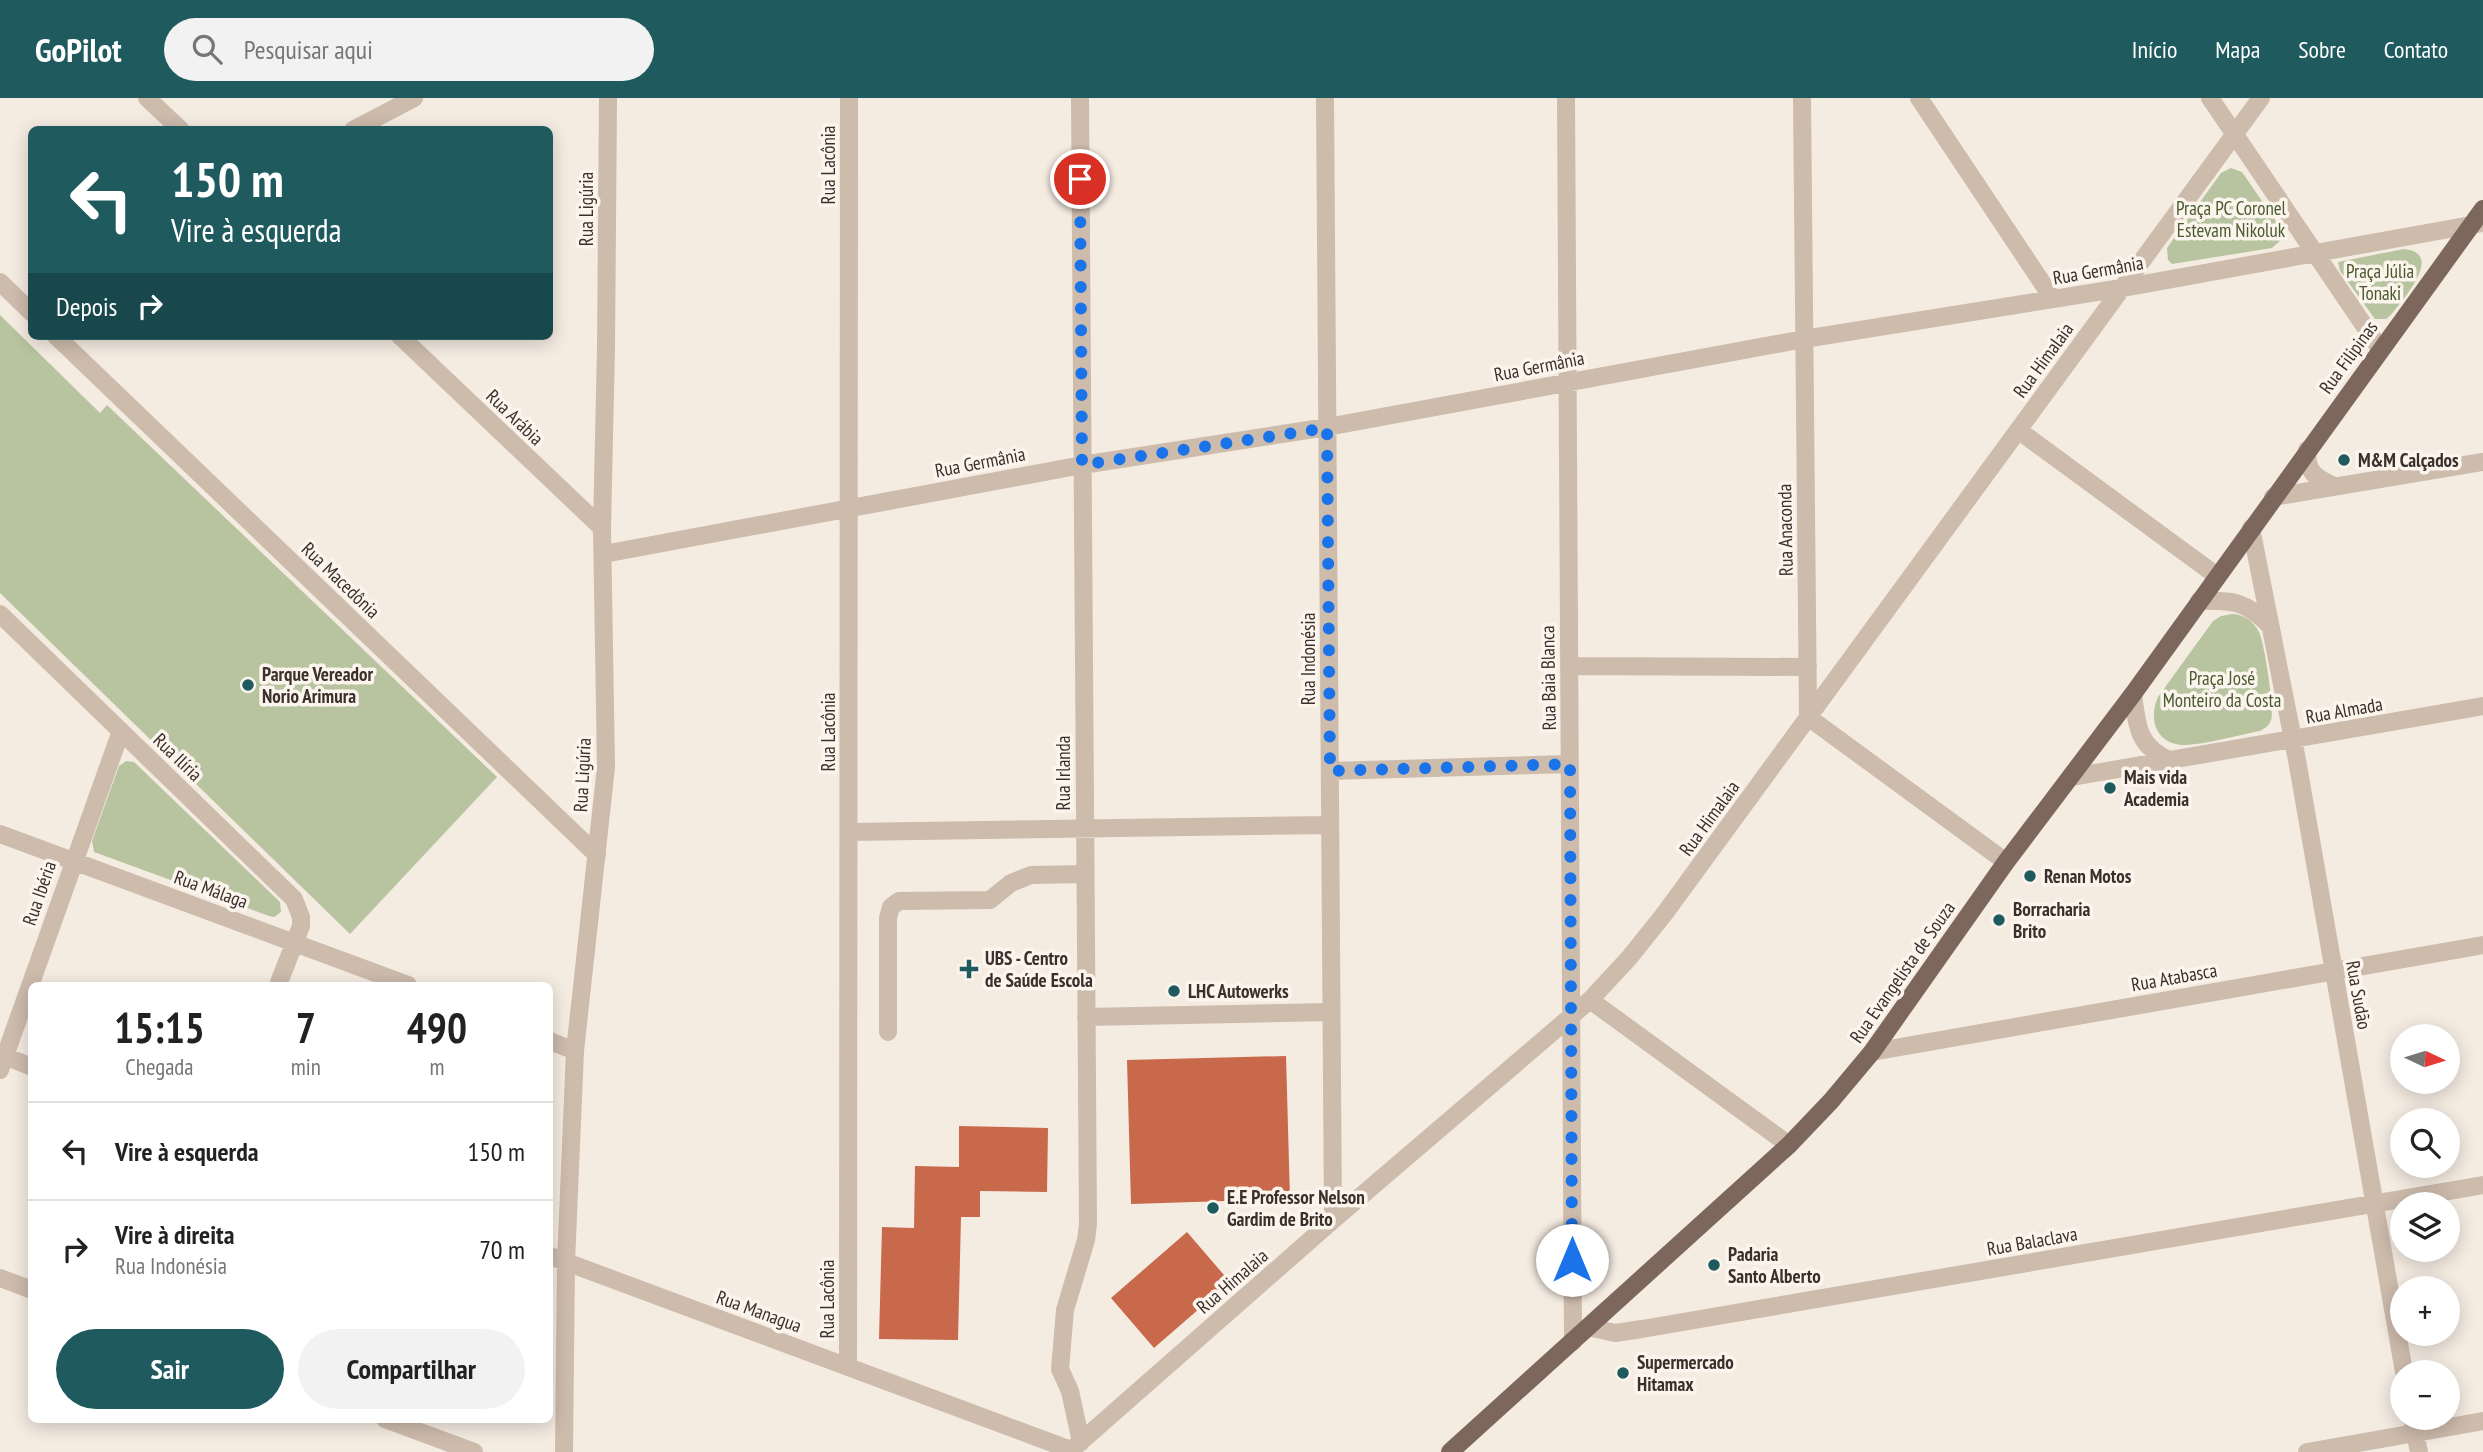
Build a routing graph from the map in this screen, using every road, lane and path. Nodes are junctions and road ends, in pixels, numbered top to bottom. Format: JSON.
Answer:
{"nodes":[{"id":1,"x":147,"y":98,"type":"edge"},
{"id":2,"x":414,"y":98,"type":"edge"},
{"id":3,"x":608,"y":98,"type":"edge"},
{"id":4,"x":849,"y":98,"type":"edge"},
{"id":5,"x":1080,"y":98,"type":"edge"},
{"id":6,"x":1325,"y":98,"type":"edge"},
{"id":7,"x":1566,"y":98,"type":"edge"},
{"id":8,"x":1802,"y":98,"type":"edge"},
{"id":9,"x":1919,"y":98,"type":"edge"},
{"id":10,"x":2210,"y":98,"type":"edge"},
{"id":11,"x":2261,"y":98,"type":"edge"},
{"id":12,"x":177,"y":126,"type":"edge"},
{"id":13,"x":361,"y":126,"type":"edge"},
{"id":14,"x":2235,"y":134,"type":"junction"},
{"id":15,"x":2483,"y":209,"type":"edge"},
{"id":16,"x":2477,"y":223,"type":"edge"},
{"id":17,"x":2313,"y":253,"type":"junction"},
{"id":18,"x":0,"y":282,"type":"edge"},
{"id":19,"x":2122,"y":288,"type":"junction"},
{"id":20,"x":2053,"y":299,"type":"junction"},
{"id":21,"x":28,"y":304,"type":"edge"},
{"id":22,"x":1804,"y":339,"type":"junction"},
{"id":23,"x":60,"y":340,"type":"edge"},
{"id":24,"x":404,"y":340,"type":"edge"},
{"id":25,"x":2380,"y":349,"type":"junction"},
{"id":26,"x":1566,"y":382,"type":"junction"},
{"id":27,"x":1327,"y":428,"type":"junction"},
{"id":28,"x":2018,"y":430,"type":"junction"},
{"id":29,"x":2307,"y":450,"type":"junction"},
{"id":30,"x":2483,"y":462,"type":"edge"},
{"id":31,"x":1082,"y":465,"type":"junction"},
{"id":32,"x":2334,"y":486,"type":"junction"},
{"id":33,"x":2273,"y":497,"type":"junction"},
{"id":34,"x":848,"y":508,"type":"junction"},
{"id":35,"x":602,"y":528,"type":"junction"},
{"id":36,"x":2251,"y":528,"type":"junction"},
{"id":37,"x":604,"y":554,"type":"junction"},
{"id":38,"x":2217,"y":576,"type":"junction"},
{"id":39,"x":2199,"y":601,"type":"junction"},
{"id":40,"x":0,"y":614,"type":"edge"},
{"id":41,"x":2270,"y":626,"type":"junction"},
{"id":42,"x":1569,"y":666,"type":"junction"},
{"id":43,"x":1808,"y":667,"type":"junction"},
{"id":44,"x":2133,"y":694,"type":"junction"},
{"id":45,"x":2483,"y":706,"type":"edge"},
{"id":46,"x":1808,"y":718,"type":"junction"},
{"id":47,"x":121,"y":731,"type":"junction"},
{"id":48,"x":2293,"y":740,"type":"junction"},
{"id":49,"x":2171,"y":761,"type":"junction"},
{"id":50,"x":1570,"y":764,"type":"junction"},
{"id":51,"x":1330,"y":771,"type":"junction"},
{"id":52,"x":2072,"y":777,"type":"junction"},
{"id":53,"x":1329,"y":825,"type":"junction"},
{"id":54,"x":1085,"y":828,"type":"junction"},
{"id":55,"x":850,"y":832,"type":"junction"},
{"id":56,"x":0,"y":834,"type":"edge"},
{"id":57,"x":597,"y":855,"type":"junction"},
{"id":58,"x":73,"y":861,"type":"junction"},
{"id":59,"x":2006,"y":862,"type":"junction"},
{"id":60,"x":1085,"y":874,"type":"junction"},
{"id":61,"x":295,"y":942,"type":"junction"},
{"id":62,"x":2483,"y":945,"type":"edge"},
{"id":63,"x":2334,"y":970,"type":"junction"},
{"id":64,"x":30,"y":982,"type":"edge"},
{"id":65,"x":279,"y":982,"type":"edge"},
{"id":66,"x":400,"y":982,"type":"edge"},
{"id":67,"x":28,"y":987,"type":"edge"},
{"id":68,"x":1590,"y":1000,"type":"junction"},
{"id":69,"x":1331,"y":1012,"type":"junction"},
{"id":70,"x":1572,"y":1016,"type":"junction"},
{"id":71,"x":1086,"y":1017,"type":"junction"},
{"id":72,"x":888,"y":1032,"type":"dead end"},
{"id":73,"x":553,"y":1042,"type":"edge"},
{"id":74,"x":575,"y":1051,"type":"junction"},
{"id":75,"x":1872,"y":1052,"type":"junction"},
{"id":76,"x":2,"y":1060,"type":"edge"},
{"id":77,"x":28,"y":1066,"type":"edge"},
{"id":78,"x":1789,"y":1145,"type":"junction"},
{"id":79,"x":2483,"y":1185,"type":"edge"},
{"id":80,"x":2375,"y":1204,"type":"junction"},
{"id":81,"x":1333,"y":1220,"type":"junction"},
{"id":82,"x":558,"y":1259,"type":"edge"},
{"id":83,"x":0,"y":1278,"type":"edge"},
{"id":84,"x":28,"y":1288,"type":"edge"},
{"id":85,"x":1588,"y":1327,"type":"junction"},
{"id":86,"x":1573,"y":1342,"type":"junction"},
{"id":87,"x":2402,"y":1360,"type":"edge"},
{"id":88,"x":848,"y":1366,"type":"junction"},
{"id":89,"x":2483,"y":1421,"type":"edge"},
{"id":90,"x":2460,"y":1422,"type":"edge"},
{"id":91,"x":396,"y":1423,"type":"edge"},
{"id":92,"x":2394,"y":1430,"type":"edge"},
{"id":93,"x":2415,"y":1430,"type":"edge"},
{"id":94,"x":1074,"y":1448,"type":"edge"},
{"id":95,"x":474,"y":1452,"type":"edge"},
{"id":96,"x":564,"y":1452,"type":"edge"},
{"id":97,"x":1450,"y":1452,"type":"edge"},
{"id":98,"x":2306,"y":1452,"type":"edge"},
{"id":99,"x":2418,"y":1452,"type":"edge"}],
"edges":[{"from":1,"to":12,"type":"street"},
{"from":2,"to":13,"type":"street"},
{"from":3,"to":35,"type":"street","name":"Rua Ligúria"},
{"from":4,"to":34,"type":"street","name":"Rua Lacônia"},
{"from":5,"to":31,"type":"street","name":"Rua Irlanda"},
{"from":6,"to":27,"type":"street","name":"Rua Indonésia"},
{"from":7,"to":26,"type":"street","name":"Rua Baia Blanca"},
{"from":8,"to":22,"type":"street","name":"Rua Anaconda"},
{"from":9,"to":20,"type":"street"},
{"from":10,"to":14,"type":"street"},
{"from":11,"to":14,"type":"street","name":"Rua Himalaia"},
{"from":14,"to":17,"type":"street"},
{"from":14,"to":19,"type":"street","name":"Rua Himalaia"},
{"from":15,"to":16,"type":"main road","name":"Rua Filipinas"},
{"from":16,"to":17,"type":"street","name":"Rua Germânia"},
{"from":16,"to":25,"type":"main road","name":"Rua Filipinas"},
{"from":17,"to":19,"type":"street","name":"Rua Germânia"},
{"from":17,"to":25,"type":"street"},
{"from":18,"to":21,"type":"street"},
{"from":19,"to":20,"type":"street","name":"Rua Germânia"},
{"from":19,"to":28,"type":"street","name":"Rua Himalaia"},
{"from":20,"to":22,"type":"street","name":"Rua Germânia"},
{"from":22,"to":26,"type":"street","name":"Rua Germânia"},
{"from":22,"to":43,"type":"street","name":"Rua Anaconda"},
{"from":23,"to":57,"type":"street","name":"Rua Macedônia"},
{"from":24,"to":35,"type":"street","name":"Rua Arábia"},
{"from":25,"to":29,"type":"main road","name":"Rua Filipinas"},
{"from":26,"to":27,"type":"street","name":"Rua Germânia"},
{"from":26,"to":42,"type":"street","name":"Rua Baia Blanca"},
{"from":27,"to":31,"type":"street","name":"Rua Germânia"},
{"from":27,"to":51,"type":"street","name":"Rua Indonésia"},
{"from":28,"to":38,"type":"street"},
{"from":28,"to":46,"type":"street","name":"Rua Himalaia"},
{"from":29,"to":32,"type":"street"},
{"from":29,"to":33,"type":"main road","name":"Rua Filipinas"},
{"from":30,"to":32,"type":"street"},
{"from":31,"to":34,"type":"street","name":"Rua Germânia"},
{"from":31,"to":54,"type":"street","name":"Rua Irlanda"},
{"from":32,"to":33,"type":"street"},
{"from":33,"to":36,"type":"main road","name":"Rua Evangelista de Souza"},
{"from":34,"to":37,"type":"street","name":"Rua Germânia"},
{"from":34,"to":55,"type":"street","name":"Rua Lacônia"},
{"from":35,"to":37,"type":"street","name":"Rua Ligúria"},
{"from":36,"to":38,"type":"main road","name":"Rua Evangelista de Souza"},
{"from":36,"to":41,"type":"street","name":"Rua Sudão"},
{"from":37,"to":57,"type":"street","name":"Rua Ligúria"},
{"from":38,"to":39,"type":"main road","name":"Rua Evangelista de Souza"},
{"from":39,"to":41,"type":"street"},
{"from":39,"to":44,"type":"main road","name":"Rua Evangelista de Souza"},
{"from":40,"to":47,"type":"street","name":"Rua Ilíria"},
{"from":41,"to":48,"type":"street","name":"Rua Sudão"},
{"from":42,"to":43,"type":"street"},
{"from":42,"to":50,"type":"street","name":"Rua Baia Blanca"},
{"from":43,"to":46,"type":"street","name":"Rua Anaconda"},
{"from":44,"to":49,"type":"street"},
{"from":44,"to":52,"type":"main road","name":"Rua Evangelista de Souza"},
{"from":45,"to":48,"type":"street","name":"Rua Almada"},
{"from":46,"to":59,"type":"street"},
{"from":46,"to":68,"type":"street","name":"Rua Himalaia"},
{"from":47,"to":58,"type":"street","name":"Rua Ibéria"},
{"from":47,"to":61,"type":"street","name":"Rua Ilíria"},
{"from":48,"to":49,"type":"street","name":"Rua Almada"},
{"from":48,"to":63,"type":"street","name":"Rua Sudão"},
{"from":49,"to":52,"type":"street","name":"Rua Almada"},
{"from":50,"to":51,"type":"street"},
{"from":50,"to":70,"type":"street","name":"Rua Baia Blanca"},
{"from":51,"to":53,"type":"street","name":"Rua Indonésia"},
{"from":52,"to":59,"type":"main road","name":"Rua Evangelista de Souza"},
{"from":53,"to":54,"type":"street"},
{"from":53,"to":69,"type":"street","name":"Rua Indonésia"},
{"from":54,"to":55,"type":"street"},
{"from":54,"to":60,"type":"street","name":"Rua Irlanda"},
{"from":55,"to":88,"type":"street","name":"Rua Lacônia"},
{"from":56,"to":58,"type":"street","name":"Rua Málaga"},
{"from":57,"to":74,"type":"street","name":"Rua Ligúria"},
{"from":58,"to":61,"type":"street","name":"Rua Málaga"},
{"from":58,"to":64,"type":"street","name":"Rua Ibéria"},
{"from":59,"to":75,"type":"main road","name":"Rua Evangelista de Souza"},
{"from":60,"to":71,"type":"street","name":"Rua Irlanda"},
{"from":60,"to":72,"type":"street"},
{"from":61,"to":65,"type":"street","name":"Rua Ilíria"},
{"from":61,"to":66,"type":"street","name":"Rua Málaga"},
{"from":62,"to":63,"type":"street","name":"Rua Atabasca"},
{"from":63,"to":75,"type":"street","name":"Rua Atabasca"},
{"from":63,"to":80,"type":"street","name":"Rua Sudão"},
{"from":67,"to":76,"type":"street","name":"Rua Ibéria"},
{"from":68,"to":70,"type":"street","name":"Rua Himalaia"},
{"from":68,"to":78,"type":"street"},
{"from":69,"to":71,"type":"street"},
{"from":69,"to":81,"type":"street","name":"Rua Indonésia"},
{"from":70,"to":81,"type":"street","name":"Rua Himalaia"},
{"from":70,"to":86,"type":"street","name":"Rua Baia Blanca"},
{"from":71,"to":94,"type":"street","name":"Rua Irlanda"},
{"from":73,"to":74,"type":"street"},
{"from":74,"to":82,"type":"street","name":"Rua Ligúria"},
{"from":75,"to":78,"type":"main road","name":"Rua Evangelista de Souza"},
{"from":76,"to":77,"type":"street"},
{"from":78,"to":85,"type":"main road","name":"Rua Evangelista de Souza"},
{"from":79,"to":80,"type":"street","name":"Rua Balaclava"},
{"from":80,"to":85,"type":"street","name":"Rua Balaclava"},
{"from":80,"to":87,"type":"street","name":"Rua Sudão"},
{"from":81,"to":94,"type":"street","name":"Rua Himalaia"},
{"from":82,"to":88,"type":"street","name":"Rua Managua"},
{"from":82,"to":96,"type":"street","name":"Rua Ligúria"},
{"from":83,"to":84,"type":"street"},
{"from":85,"to":86,"type":"main road","name":"Rua Evangelista de Souza"},
{"from":86,"to":97,"type":"main road","name":"Rua Evangelista de Souza"},
{"from":88,"to":94,"type":"street","name":"Rua Managua"},
{"from":89,"to":90,"type":"street"},
{"from":91,"to":95,"type":"street"},
{"from":92,"to":98,"type":"street"},
{"from":93,"to":99,"type":"street"}]}
